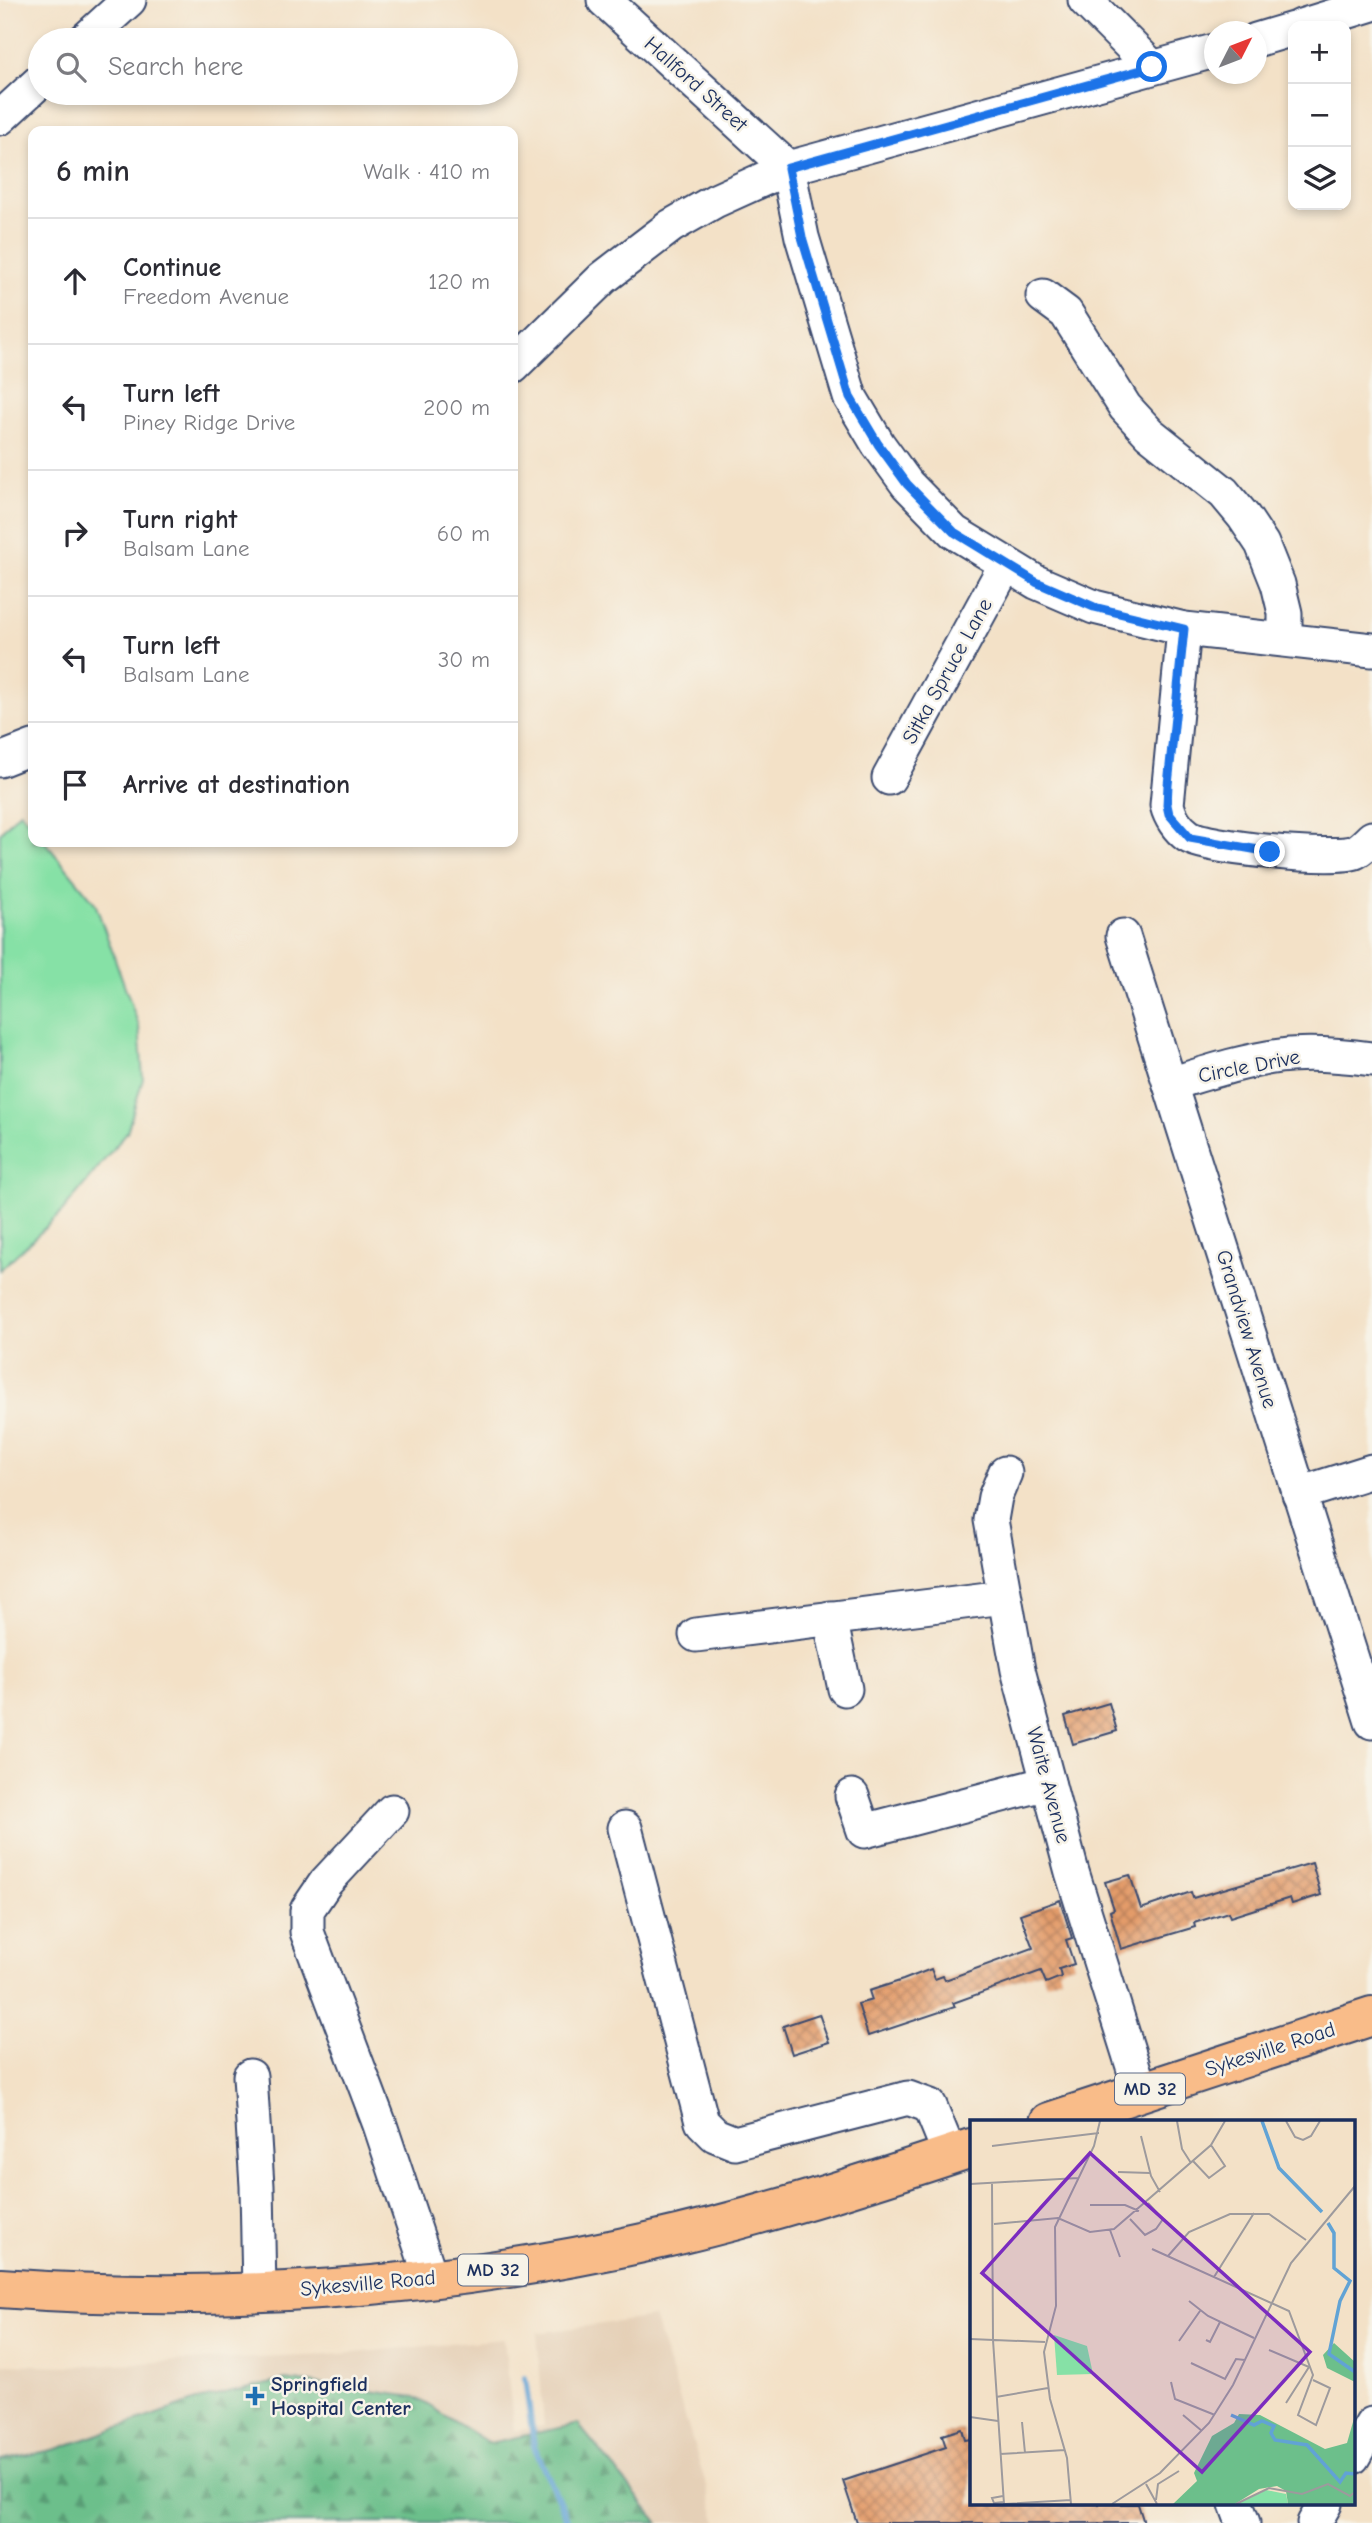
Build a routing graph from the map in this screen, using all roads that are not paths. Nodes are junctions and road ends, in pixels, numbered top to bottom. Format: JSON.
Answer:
{"nodes":[{"id":1,"x":129,"y":0,"type":"edge"},
{"id":2,"x":604,"y":0,"type":"edge"},
{"id":3,"x":1085,"y":0,"type":"edge"},
{"id":4,"x":1372,"y":4,"type":"edge"},
{"id":5,"x":1317,"y":21,"type":"edge"},
{"id":6,"x":98,"y":28,"type":"edge"},
{"id":7,"x":1288,"y":30,"type":"edge"},
{"id":8,"x":1267,"y":37,"type":"edge"},
{"id":9,"x":1204,"y":54,"type":"edge"},
{"id":10,"x":1152,"y":67,"type":"junction"},
{"id":11,"x":28,"y":92,"type":"edge"},
{"id":12,"x":0,"y":118,"type":"edge"},
{"id":13,"x":788,"y":168,"type":"junction"},
{"id":14,"x":1043,"y":296,"type":"dead end"},
{"id":15,"x":518,"y":361,"type":"edge"},
{"id":16,"x":1006,"y":564,"type":"junction"},
{"id":17,"x":1184,"y":629,"type":"junction"},
{"id":18,"x":1285,"y":639,"type":"junction"},
{"id":19,"x":1372,"y":650,"type":"edge"},
{"id":20,"x":28,"y":749,"type":"edge"},
{"id":21,"x":0,"y":760,"type":"edge"},
{"id":22,"x":889,"y":778,"type":"dead end"},
{"id":23,"x":1372,"y":838,"type":"edge"},
{"id":24,"x":1123,"y":936,"type":"dead end"},
{"id":25,"x":1372,"y":1059,"type":"edge"},
{"id":26,"x":1170,"y":1084,"type":"junction"},
{"id":27,"x":1372,"y":1471,"type":"edge"},
{"id":28,"x":1005,"y":1473,"type":"dead end"},
{"id":29,"x":1299,"y":1494,"type":"junction"},
{"id":30,"x":1004,"y":1598,"type":"junction"},
{"id":31,"x":830,"y":1618,"type":"junction"},
{"id":32,"x":696,"y":1635,"type":"dead end"},
{"id":33,"x":845,"y":1689,"type":"dead end"},
{"id":34,"x":1372,"y":1722,"type":"edge"},
{"id":35,"x":1048,"y":1783,"type":"junction"},
{"id":36,"x":852,"y":1796,"type":"dead end"},
{"id":37,"x":392,"y":1811,"type":"dead end"},
{"id":38,"x":625,"y":1828,"type":"dead end"},
{"id":39,"x":1372,"y":2016,"type":"edge"},
{"id":40,"x":250,"y":2076,"type":"dead end"},
{"id":41,"x":1141,"y":2092,"type":"junction"},
{"id":42,"x":1055,"y":2120,"type":"edge"},
{"id":43,"x":961,"y":2152,"type":"edge"},
{"id":44,"x":431,"y":2278,"type":"junction"},
{"id":45,"x":0,"y":2288,"type":"edge"},
{"id":46,"x":259,"y":2292,"type":"junction"},
{"id":47,"x":1372,"y":2424,"type":"edge"},
{"id":48,"x":1354,"y":2455,"type":"edge"},
{"id":49,"x":1237,"y":2506,"type":"edge"},
{"id":50,"x":1324,"y":2506,"type":"edge"},
{"id":51,"x":1243,"y":2523,"type":"edge"},
{"id":52,"x":1314,"y":2523,"type":"edge"}],
"edges":[{"from":1,"to":6,"type":"street"},
{"from":2,"to":13,"type":"street","name":"Hallford Street"},
{"from":3,"to":10,"type":"street"},
{"from":4,"to":5,"type":"street"},
{"from":7,"to":8,"type":"street"},
{"from":9,"to":10,"type":"street"},
{"from":10,"to":13,"type":"street"},
{"from":11,"to":12,"type":"street"},
{"from":13,"to":15,"type":"street"},
{"from":13,"to":16,"type":"street"},
{"from":14,"to":18,"type":"street"},
{"from":16,"to":17,"type":"street"},
{"from":16,"to":22,"type":"street","name":"Sitka Spruce Lane"},
{"from":17,"to":18,"type":"street"},
{"from":17,"to":23,"type":"street"},
{"from":18,"to":19,"type":"street"},
{"from":20,"to":21,"type":"street"},
{"from":24,"to":26,"type":"street","name":"Grandview Avenue"},
{"from":25,"to":26,"type":"street","name":"Circle Drive"},
{"from":26,"to":29,"type":"street","name":"Grandview Avenue"},
{"from":27,"to":29,"type":"street"},
{"from":28,"to":30,"type":"street","name":"Waite Avenue"},
{"from":29,"to":34,"type":"street","name":"Grandview Avenue"},
{"from":30,"to":31,"type":"street"},
{"from":30,"to":35,"type":"street","name":"Waite Avenue"},
{"from":31,"to":32,"type":"street"},
{"from":31,"to":33,"type":"street"},
{"from":35,"to":36,"type":"street"},
{"from":35,"to":41,"type":"street","name":"Waite Avenue"},
{"from":37,"to":44,"type":"street"},
{"from":38,"to":43,"type":"street"},
{"from":39,"to":41,"type":"main road","name":"Sykesville Road","number":"MD 32"},
{"from":40,"to":46,"type":"street"},
{"from":41,"to":42,"type":"main road","name":"Sykesville Road","number":"MD 32"},
{"from":43,"to":44,"type":"main road","name":"Sykesville Road","number":"MD 32"},
{"from":44,"to":46,"type":"main road","name":"Sykesville Road","number":"MD 32"},
{"from":45,"to":46,"type":"main road","name":"Sykesville Road","number":"MD 32"},
{"from":47,"to":48,"type":"street"},
{"from":49,"to":51,"type":"street"},
{"from":50,"to":52,"type":"street"}]}
